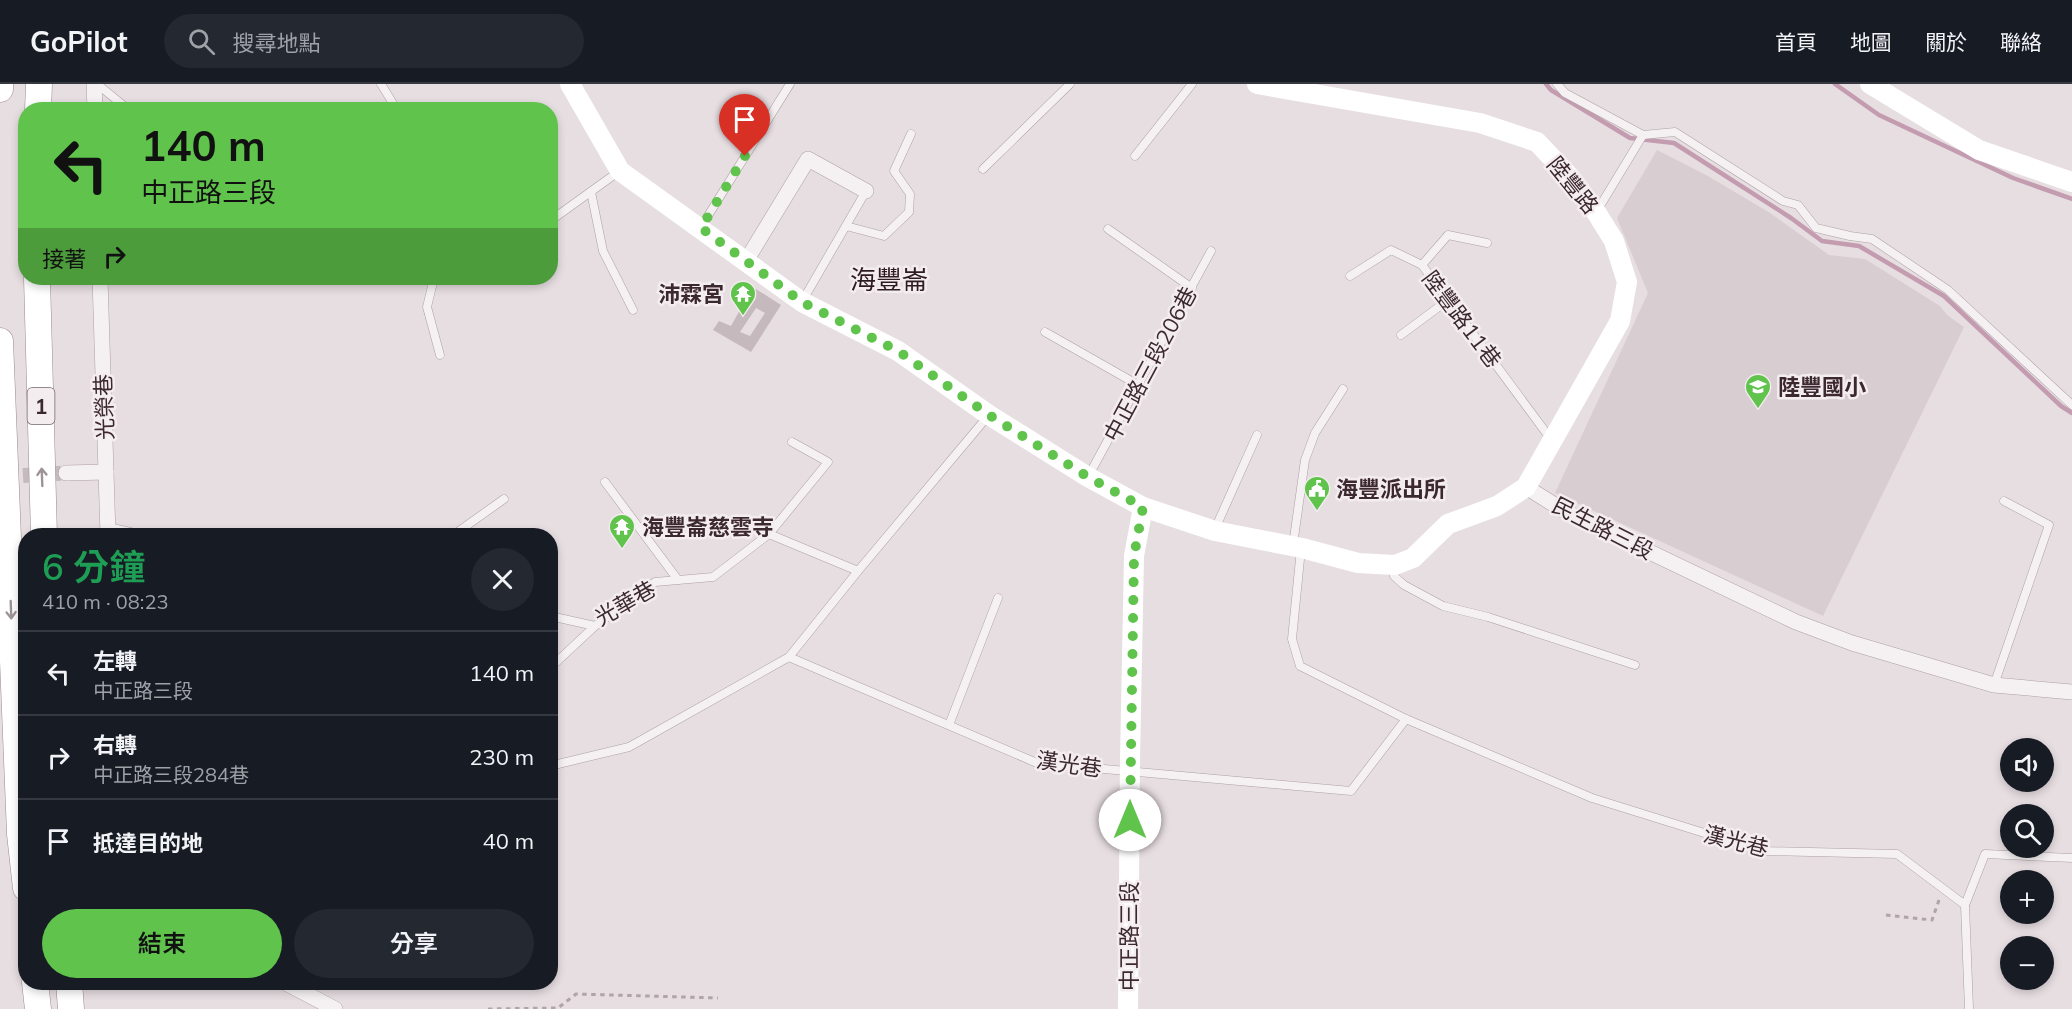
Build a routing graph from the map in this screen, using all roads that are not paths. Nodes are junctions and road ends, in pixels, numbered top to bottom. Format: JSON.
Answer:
{"nodes":[{"id":1,"x":0,"y":84,"type":"edge"},
{"id":2,"x":39,"y":84,"type":"edge"},
{"id":3,"x":96,"y":84,"type":"edge"},
{"id":4,"x":381,"y":84,"type":"edge"},
{"id":5,"x":570,"y":84,"type":"edge"},
{"id":6,"x":790,"y":84,"type":"edge"},
{"id":7,"x":1070,"y":84,"type":"edge"},
{"id":8,"x":1192,"y":84,"type":"edge"},
{"id":9,"x":1257,"y":84,"type":"edge"},
{"id":10,"x":1557,"y":84,"type":"edge"},
{"id":11,"x":1870,"y":84,"type":"edge"},
{"id":12,"x":0,"y":89,"type":"edge"},
{"id":13,"x":38,"y":102,"type":"edge"},
{"id":14,"x":95,"y":102,"type":"edge"},
{"id":15,"x":119,"y":102,"type":"edge"},
{"id":16,"x":392,"y":102,"type":"edge"},
{"id":17,"x":911,"y":134,"type":"dead end"},
{"id":18,"x":1643,"y":135,"type":"junction"},
{"id":19,"x":1135,"y":156,"type":"dead end"},
{"id":20,"x":983,"y":169,"type":"dead end"},
{"id":21,"x":620,"y":171,"type":"junction"},
{"id":22,"x":2072,"y":182,"type":"edge"},
{"id":23,"x":866,"y":191,"type":"joint"},
{"id":24,"x":591,"y":192,"type":"junction"},
{"id":25,"x":1596,"y":212,"type":"junction"},
{"id":26,"x":558,"y":215,"type":"edge"},
{"id":27,"x":846,"y":226,"type":"junction"},
{"id":28,"x":701,"y":228,"type":"junction"},
{"id":29,"x":1108,"y":229,"type":"dead end"},
{"id":30,"x":1487,"y":243,"type":"dead end"},
{"id":31,"x":1211,"y":251,"type":"dead end"},
{"id":32,"x":746,"y":261,"type":"junction"},
{"id":33,"x":1422,"y":265,"type":"junction"},
{"id":34,"x":1350,"y":276,"type":"dead end"},
{"id":35,"x":37,"y":285,"type":"edge"},
{"id":36,"x":100,"y":285,"type":"edge"},
{"id":37,"x":432,"y":285,"type":"edge"},
{"id":38,"x":1192,"y":288,"type":"junction"},
{"id":39,"x":1448,"y":300,"type":"junction"},
{"id":40,"x":802,"y":302,"type":"junction"},
{"id":41,"x":633,"y":310,"type":"dead end"},
{"id":42,"x":1045,"y":332,"type":"dead end"},
{"id":43,"x":1401,"y":335,"type":"dead end"},
{"id":44,"x":0,"y":341,"type":"edge"},
{"id":45,"x":440,"y":355,"type":"dead end"},
{"id":46,"x":1140,"y":386,"type":"junction"},
{"id":47,"x":1342,"y":389,"type":"dead end"},
{"id":48,"x":2072,"y":405,"type":"edge"},
{"id":49,"x":989,"y":415,"type":"junction"},
{"id":50,"x":1257,"y":435,"type":"dead end"},
{"id":51,"x":1551,"y":439,"type":"junction"},
{"id":52,"x":792,"y":442,"type":"dead end"},
{"id":53,"x":106,"y":472,"type":"junction"},
{"id":54,"x":66,"y":473,"type":"tunnel mouth"},
{"id":55,"x":1088,"y":477,"type":"junction"},
{"id":56,"x":605,"y":482,"type":"dead end"},
{"id":57,"x":1526,"y":487,"type":"junction"},
{"id":58,"x":504,"y":499,"type":"dead end"},
{"id":59,"x":2004,"y":501,"type":"dead end"},
{"id":60,"x":1143,"y":507,"type":"junction"},
{"id":61,"x":44,"y":528,"type":"edge"},
{"id":62,"x":108,"y":528,"type":"edge"},
{"id":63,"x":463,"y":528,"type":"edge"},
{"id":64,"x":1215,"y":531,"type":"junction"},
{"id":65,"x":769,"y":534,"type":"junction"},
{"id":66,"x":1297,"y":547,"type":"junction"},
{"id":67,"x":1395,"y":564,"type":"junction"},
{"id":68,"x":858,"y":571,"type":"junction"},
{"id":69,"x":678,"y":580,"type":"junction"},
{"id":70,"x":998,"y":598,"type":"dead end"},
{"id":71,"x":558,"y":618,"type":"edge"},
{"id":72,"x":595,"y":626,"type":"junction"},
{"id":73,"x":789,"y":657,"type":"junction"},
{"id":74,"x":558,"y":661,"type":"edge"},
{"id":75,"x":1635,"y":665,"type":"dead end"},
{"id":76,"x":1994,"y":685,"type":"junction"},
{"id":77,"x":2072,"y":692,"type":"edge"},
{"id":78,"x":1406,"y":719,"type":"junction"},
{"id":79,"x":949,"y":725,"type":"junction"},
{"id":80,"x":558,"y":764,"type":"edge"},
{"id":81,"x":1130,"y":772,"type":"junction"},
{"id":82,"x":18,"y":785,"type":"edge"},
{"id":83,"x":2072,"y":858,"type":"edge"},
{"id":84,"x":1965,"y":905,"type":"junction"},
{"id":85,"x":36,"y":990,"type":"edge"},
{"id":86,"x":70,"y":990,"type":"edge"},
{"id":87,"x":299,"y":990,"type":"edge"},
{"id":88,"x":38,"y":1009,"type":"edge"},
{"id":89,"x":71,"y":1009,"type":"edge"},
{"id":90,"x":335,"y":1009,"type":"edge"},
{"id":91,"x":1128,"y":1009,"type":"edge"},
{"id":92,"x":1969,"y":1009,"type":"edge"}],
"edges":[{"from":1,"to":12,"type":"highway"},
{"from":2,"to":13,"type":"highway"},
{"from":3,"to":14,"type":"street"},
{"from":3,"to":15,"type":"lane"},
{"from":4,"to":16,"type":"lane"},
{"from":5,"to":21,"type":"street"},
{"from":6,"to":28,"type":"lane"},
{"from":7,"to":20,"type":"lane"},
{"from":8,"to":19,"type":"lane"},
{"from":9,"to":25,"type":"street","name":"陸豐路"},
{"from":10,"to":18,"type":"lane"},
{"from":11,"to":22,"type":"street"},
{"from":17,"to":27,"type":"lane"},
{"from":18,"to":25,"type":"lane"},
{"from":18,"to":48,"type":"lane"},
{"from":21,"to":24,"type":"lane"},
{"from":21,"to":28,"type":"street"},
{"from":23,"to":27,"type":"lane"},
{"from":23,"to":32,"type":"street"},
{"from":24,"to":26,"type":"lane"},
{"from":24,"to":41,"type":"lane"},
{"from":25,"to":51,"type":"street","name":"陸豐路"},
{"from":27,"to":40,"type":"lane"},
{"from":28,"to":32,"type":"street"},
{"from":29,"to":38,"type":"lane"},
{"from":30,"to":33,"type":"lane"},
{"from":31,"to":38,"type":"lane","name":"中正路三段206巷"},
{"from":32,"to":40,"type":"street"},
{"from":33,"to":34,"type":"lane","name":"陸豐路11巷"},
{"from":33,"to":39,"type":"lane","name":"陸豐路11巷"},
{"from":61,"to":35,"type":"highway","number":"1","one_way":true},
{"from":36,"to":53,"type":"street","name":"光榮巷"},
{"from":37,"to":45,"type":"lane"},
{"from":38,"to":46,"type":"lane","name":"中正路三段206巷"},
{"from":39,"to":43,"type":"lane"},
{"from":39,"to":51,"type":"lane","name":"陸豐路11巷"},
{"from":40,"to":49,"type":"street"},
{"from":42,"to":46,"type":"lane"},
{"from":44,"to":82,"type":"highway","number":"1","one_way":true},
{"from":46,"to":55,"type":"lane","name":"中正路三段206巷"},
{"from":47,"to":66,"type":"lane","name":"漢光巷"},
{"from":49,"to":55,"type":"street"},
{"from":49,"to":68,"type":"lane"},
{"from":50,"to":64,"type":"lane"},
{"from":51,"to":57,"type":"street","name":"陸豐路"},
{"from":52,"to":65,"type":"lane","name":"光華巷"},
{"from":53,"to":54,"type":"street"},
{"from":53,"to":62,"type":"street","name":"光榮巷"},
{"from":55,"to":60,"type":"street"},
{"from":56,"to":69,"type":"lane"},
{"from":57,"to":67,"type":"street","name":"民生路三段"},
{"from":57,"to":76,"type":"street","name":"民生路三段"},
{"from":58,"to":63,"type":"lane"},
{"from":59,"to":76,"type":"lane"},
{"from":60,"to":64,"type":"street","name":"民生路三段"},
{"from":60,"to":81,"type":"street","name":"中正路三段"},
{"from":64,"to":66,"type":"street","name":"民生路三段"},
{"from":65,"to":68,"type":"lane"},
{"from":65,"to":69,"type":"lane","name":"光華巷"},
{"from":66,"to":67,"type":"street","name":"民生路三段"},
{"from":66,"to":78,"type":"lane","name":"漢光巷"},
{"from":67,"to":75,"type":"lane"},
{"from":68,"to":73,"type":"lane"},
{"from":69,"to":72,"type":"lane","name":"光華巷"},
{"from":70,"to":79,"type":"lane"},
{"from":71,"to":72,"type":"lane","name":"光華巷"},
{"from":72,"to":74,"type":"lane"},
{"from":73,"to":79,"type":"lane","name":"漢光巷"},
{"from":73,"to":80,"type":"lane"},
{"from":76,"to":77,"type":"street","name":"民生路三段"},
{"from":78,"to":81,"type":"lane","name":"漢光巷"},
{"from":78,"to":84,"type":"lane","name":"漢光巷"},
{"from":79,"to":81,"type":"lane","name":"漢光巷"},
{"from":81,"to":91,"type":"street","name":"中正路三段"},
{"from":83,"to":84,"type":"lane"},
{"from":84,"to":92,"type":"lane"},
{"from":85,"to":88,"type":"highway"},
{"from":86,"to":89,"type":"highway"},
{"from":87,"to":90,"type":"street"}]}
